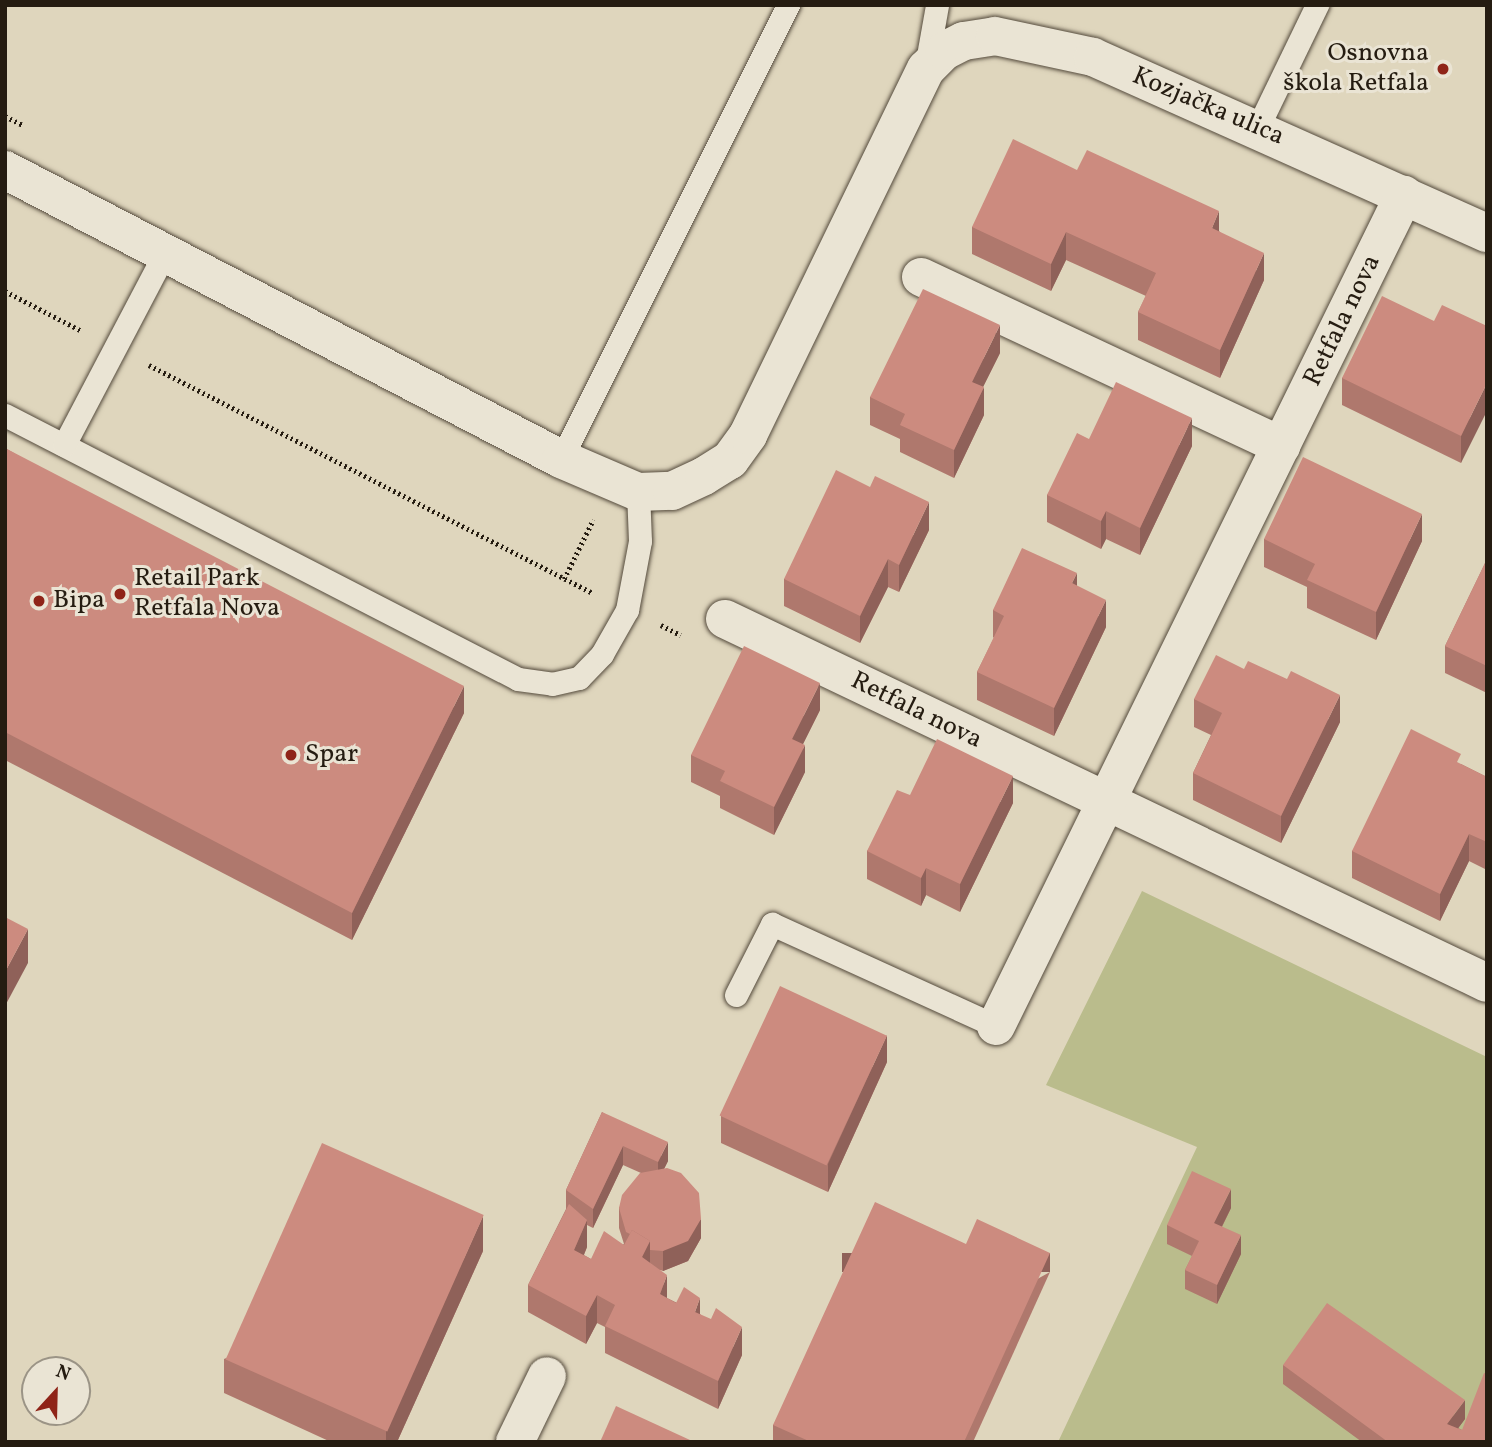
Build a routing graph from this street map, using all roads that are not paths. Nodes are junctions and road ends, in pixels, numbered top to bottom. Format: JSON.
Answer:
{"nodes":[{"id":1,"x":788,"y":5,"type":"edge"},
{"id":2,"x":937,"y":5,"type":"edge"},
{"id":3,"x":1317,"y":5,"type":"edge"},
{"id":4,"x":926,"y":69,"type":"junction"},
{"id":5,"x":1258,"y":127,"type":"junction"},
{"id":6,"x":5,"y":170,"type":"edge"},
{"id":7,"x":1404,"y":195,"type":"junction"},
{"id":8,"x":1487,"y":233,"type":"edge"},
{"id":9,"x":165,"y":253,"type":"junction"},
{"id":10,"x":921,"y":277,"type":"dead end"},
{"id":11,"x":5,"y":415,"type":"edge"},
{"id":12,"x":64,"y":445,"type":"junction"},
{"id":13,"x":1281,"y":446,"type":"junction"},
{"id":14,"x":561,"y":459,"type":"junction"},
{"id":15,"x":638,"y":492,"type":"junction"},
{"id":16,"x":725,"y":619,"type":"road end"},
{"id":17,"x":1107,"y":802,"type":"junction"},
{"id":18,"x":1487,"y":983,"type":"edge"},
{"id":19,"x":736,"y":995,"type":"dead end"},
{"id":20,"x":996,"y":1026,"type":"joint"},
{"id":21,"x":547,"y":1376,"type":"dead end"},
{"id":22,"x":515,"y":1442,"type":"edge"}],
"edges":[{"from":1,"to":14,"type":"lane"},
{"from":2,"to":4,"type":"lane"},
{"from":3,"to":5,"type":"lane"},
{"from":4,"to":5,"type":"street","name":"Kozjačka ulica"},
{"from":4,"to":15,"type":"street"},
{"from":5,"to":7,"type":"street","name":"Kozjačka ulica"},
{"from":6,"to":9,"type":"street"},
{"from":7,"to":8,"type":"street","name":"Kozjačka ulica"},
{"from":7,"to":13,"type":"street","name":"Retfala nova"},
{"from":9,"to":12,"type":"lane"},
{"from":9,"to":14,"type":"street"},
{"from":10,"to":13,"type":"street"},
{"from":11,"to":12,"type":"lane"},
{"from":12,"to":15,"type":"lane"},
{"from":13,"to":17,"type":"street","name":"Retfala nova"},
{"from":14,"to":15,"type":"street"},
{"from":16,"to":17,"type":"street","name":"Retfala nova"},
{"from":17,"to":18,"type":"street","name":"Retfala nova"},
{"from":17,"to":20,"type":"street","name":"Retfala nova"},
{"from":19,"to":20,"type":"lane"},
{"from":21,"to":22,"type":"street"}]}
